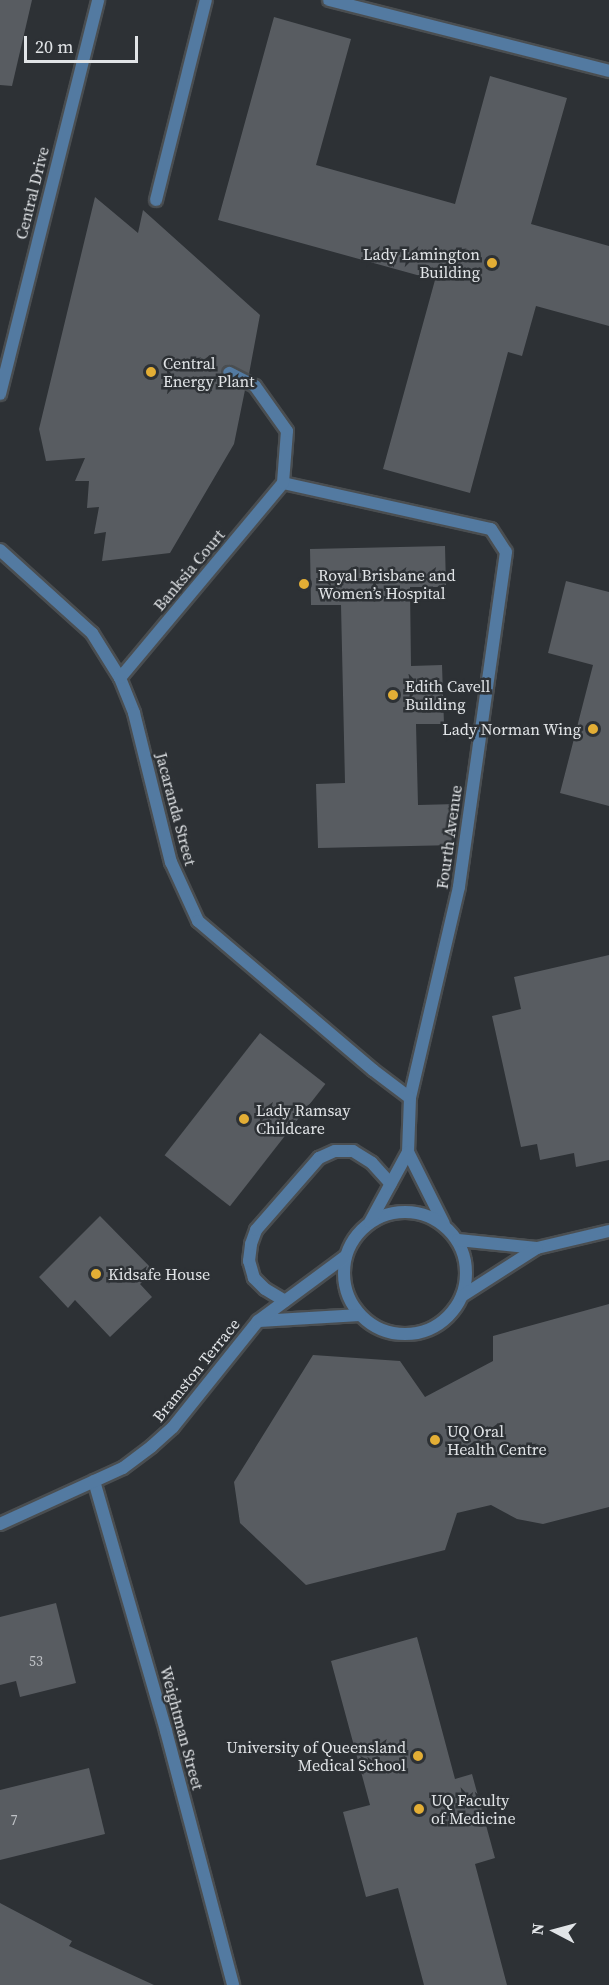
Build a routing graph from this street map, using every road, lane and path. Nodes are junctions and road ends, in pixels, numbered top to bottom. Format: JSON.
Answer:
{"nodes":[{"id":1,"x":98,"y":0,"type":"edge"},
{"id":2,"x":206,"y":0,"type":"edge"},
{"id":3,"x":329,"y":0,"type":"edge"},
{"id":4,"x":609,"y":71,"type":"edge"},
{"id":5,"x":156,"y":200,"type":"dead end"},
{"id":6,"x":229,"y":373,"type":"dead end"},
{"id":7,"x":0,"y":394,"type":"edge"},
{"id":8,"x":283,"y":483,"type":"junction"},
{"id":9,"x":0,"y":550,"type":"edge"},
{"id":10,"x":120,"y":678,"type":"junction"},
{"id":11,"x":410,"y":1098,"type":"junction"},
{"id":12,"x":408,"y":1152,"type":"junction"},
{"id":13,"x":391,"y":1184,"type":"junction"},
{"id":14,"x":370,"y":1222,"type":"junction"},
{"id":15,"x":444,"y":1225,"type":"junction"},
{"id":16,"x":609,"y":1231,"type":"edge"},
{"id":17,"x":458,"y":1240,"type":"junction"},
{"id":18,"x":537,"y":1248,"type":"junction"},
{"id":19,"x":346,"y":1256,"type":"junction"},
{"id":20,"x":462,"y":1296,"type":"junction"},
{"id":21,"x":285,"y":1301,"type":"junction"},
{"id":22,"x":360,"y":1315,"type":"junction"},
{"id":23,"x":258,"y":1321,"type":"junction"},
{"id":24,"x":94,"y":1481,"type":"junction"},
{"id":25,"x":0,"y":1524,"type":"edge"},
{"id":26,"x":233,"y":1985,"type":"edge"}],
"edges":[{"from":1,"to":7,"type":"street","name":"Central Drive"},
{"from":2,"to":5,"type":"street"},
{"from":3,"to":4,"type":"street"},
{"from":6,"to":8,"type":"street"},
{"from":8,"to":10,"type":"street","name":"Banksia Court"},
{"from":8,"to":11,"type":"street","name":"Fourth Avenue"},
{"from":9,"to":10,"type":"street","name":"Jacaranda Street"},
{"from":10,"to":11,"type":"street","name":"Jacaranda Street"},
{"from":11,"to":12,"type":"street","name":"Fourth Avenue"},
{"from":12,"to":13,"type":"street","name":"Fourth Avenue"},
{"from":12,"to":15,"type":"street","name":"Fourth Avenue"},
{"from":13,"to":14,"type":"street","name":"Fourth Avenue"},
{"from":13,"to":21,"type":"street"},
{"from":14,"to":15,"type":"street"},
{"from":14,"to":19,"type":"street"},
{"from":15,"to":17,"type":"street"},
{"from":16,"to":18,"type":"street"},
{"from":17,"to":18,"type":"street"},
{"from":17,"to":20,"type":"street"},
{"from":18,"to":20,"type":"street"},
{"from":19,"to":21,"type":"street","name":"Bramston Terrace"},
{"from":19,"to":22,"type":"street"},
{"from":20,"to":22,"type":"street"},
{"from":21,"to":23,"type":"street","name":"Bramston Terrace"},
{"from":22,"to":23,"type":"street","name":"Bramston Terrace"},
{"from":23,"to":24,"type":"street","name":"Bramston Terrace"},
{"from":24,"to":25,"type":"street","name":"Bramston Terrace"},
{"from":24,"to":26,"type":"street","name":"Weightman Street"}]}
